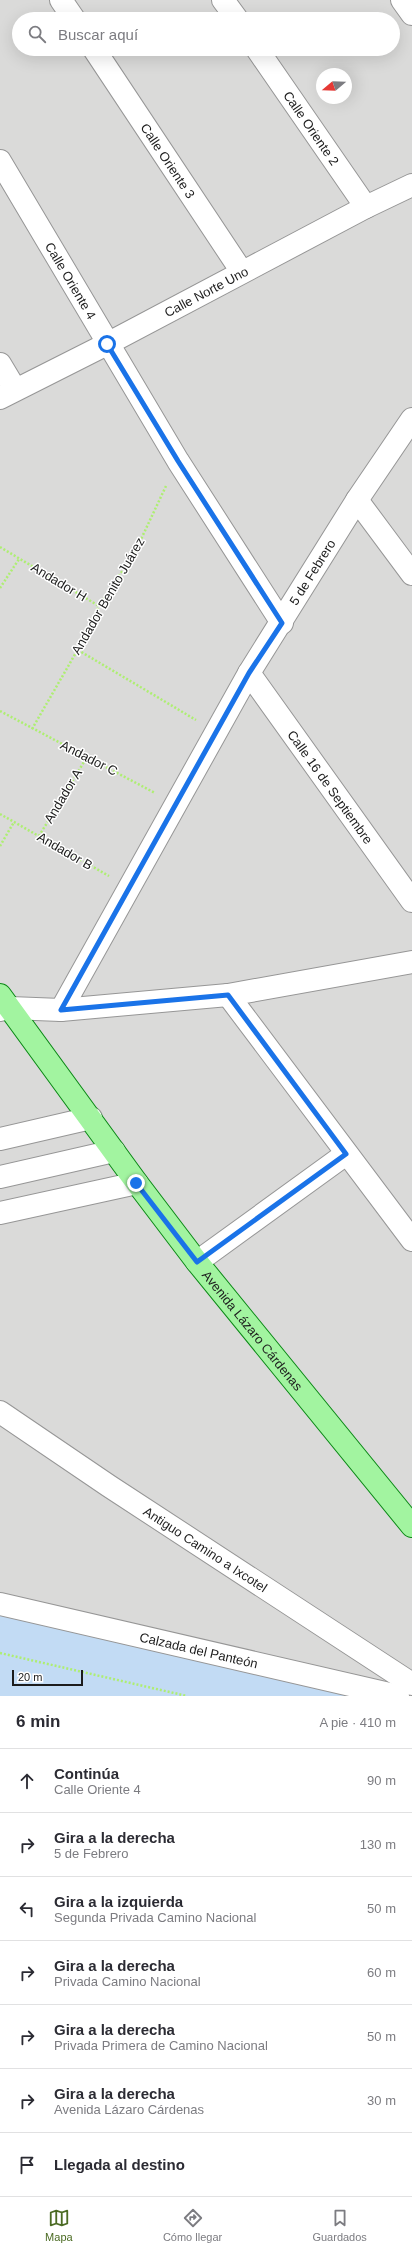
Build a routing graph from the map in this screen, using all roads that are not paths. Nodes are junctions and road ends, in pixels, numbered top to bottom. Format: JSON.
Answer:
{"nodes":[{"id":1,"x":61,"y":0,"type":"edge"},
{"id":2,"x":224,"y":0,"type":"edge"},
{"id":3,"x":402,"y":0,"type":"edge"},
{"id":4,"x":69,"y":12,"type":"edge"},
{"id":5,"x":232,"y":12,"type":"edge"},
{"id":6,"x":412,"y":14,"type":"edge"},
{"id":7,"x":99,"y":56,"type":"edge"},
{"id":8,"x":262,"y":56,"type":"edge"},
{"id":9,"x":0,"y":161,"type":"edge"},
{"id":10,"x":412,"y":185,"type":"edge"},
{"id":11,"x":366,"y":207,"type":"junction"},
{"id":12,"x":242,"y":272,"type":"junction"},
{"id":13,"x":107,"y":344,"type":"junction"},
{"id":14,"x":0,"y":364,"type":"edge"},
{"id":15,"x":7,"y":393,"type":"edge"},
{"id":16,"x":412,"y":419,"type":"edge"},
{"id":17,"x":357,"y":500,"type":"junction"},
{"id":18,"x":412,"y":574,"type":"edge"},
{"id":19,"x":282,"y":623,"type":"junction"},
{"id":20,"x":249,"y":673,"type":"junction"},
{"id":21,"x":412,"y":901,"type":"edge"},
{"id":22,"x":412,"y":962,"type":"edge"},
{"id":23,"x":228,"y":995,"type":"junction"},
{"id":24,"x":3,"y":1004,"type":"edge"},
{"id":25,"x":61,"y":1010,"type":"junction"},
{"id":26,"x":91,"y":1118,"type":"junction"},
{"id":27,"x":0,"y":1139,"type":"edge"},
{"id":28,"x":114,"y":1151,"type":"junction"},
{"id":29,"x":346,"y":1154,"type":"junction"},
{"id":30,"x":0,"y":1176,"type":"edge"},
{"id":31,"x":136,"y":1183,"type":"junction"},
{"id":32,"x":0,"y":1213,"type":"edge"},
{"id":33,"x":412,"y":1240,"type":"edge"},
{"id":34,"x":197,"y":1262,"type":"junction"},
{"id":35,"x":0,"y":1412,"type":"edge"},
{"id":36,"x":412,"y":1526,"type":"edge"},
{"id":37,"x":0,"y":1604,"type":"edge"},
{"id":38,"x":412,"y":1684,"type":"edge"},
{"id":39,"x":398,"y":1696,"type":"edge"}],
"edges":[{"from":1,"to":4,"type":"street"},
{"from":2,"to":5,"type":"street"},
{"from":3,"to":6,"type":"street"},
{"from":7,"to":12,"type":"street","name":"Calle Oriente 3"},
{"from":8,"to":11,"type":"street","name":"Calle Oriente 2"},
{"from":9,"to":13,"type":"street","name":"Calle Oriente 4"},
{"from":10,"to":11,"type":"street","name":"Calle Norte Uno"},
{"from":11,"to":12,"type":"street","name":"Calle Norte Uno"},
{"from":12,"to":13,"type":"street","name":"Calle Norte Uno"},
{"from":13,"to":15,"type":"street","name":"Calle Norte Uno"},
{"from":13,"to":19,"type":"street","name":"Calle Oriente 4"},
{"from":14,"to":15,"type":"street"},
{"from":16,"to":17,"type":"street","name":"5 de Febrero"},
{"from":17,"to":18,"type":"street"},
{"from":17,"to":19,"type":"street","name":"5 de Febrero"},
{"from":19,"to":20,"type":"street","name":"5 de Febrero"},
{"from":20,"to":21,"type":"street","name":"Calle 16 de Septiembre"},
{"from":20,"to":25,"type":"street","name":"5 de Febrero"},
{"from":22,"to":23,"type":"street"},
{"from":23,"to":25,"type":"street"},
{"from":23,"to":29,"type":"street"},
{"from":24,"to":25,"type":"street"},
{"from":24,"to":26,"type":"main road","name":"Avenida Lázaro Cárdenas"},
{"from":26,"to":27,"type":"street"},
{"from":26,"to":28,"type":"main road","name":"Avenida Lázaro Cárdenas"},
{"from":28,"to":30,"type":"street"},
{"from":28,"to":31,"type":"main road","name":"Avenida Lázaro Cárdenas"},
{"from":29,"to":33,"type":"street"},
{"from":29,"to":34,"type":"street"},
{"from":31,"to":32,"type":"street"},
{"from":31,"to":34,"type":"main road","name":"Avenida Lázaro Cárdenas"},
{"from":34,"to":36,"type":"main road","name":"Avenida Lázaro Cárdenas"},
{"from":35,"to":38,"type":"street","name":"Antiguo Camino a Ixcotel"},
{"from":37,"to":39,"type":"street","name":"Calzada del Panteón"}]}
